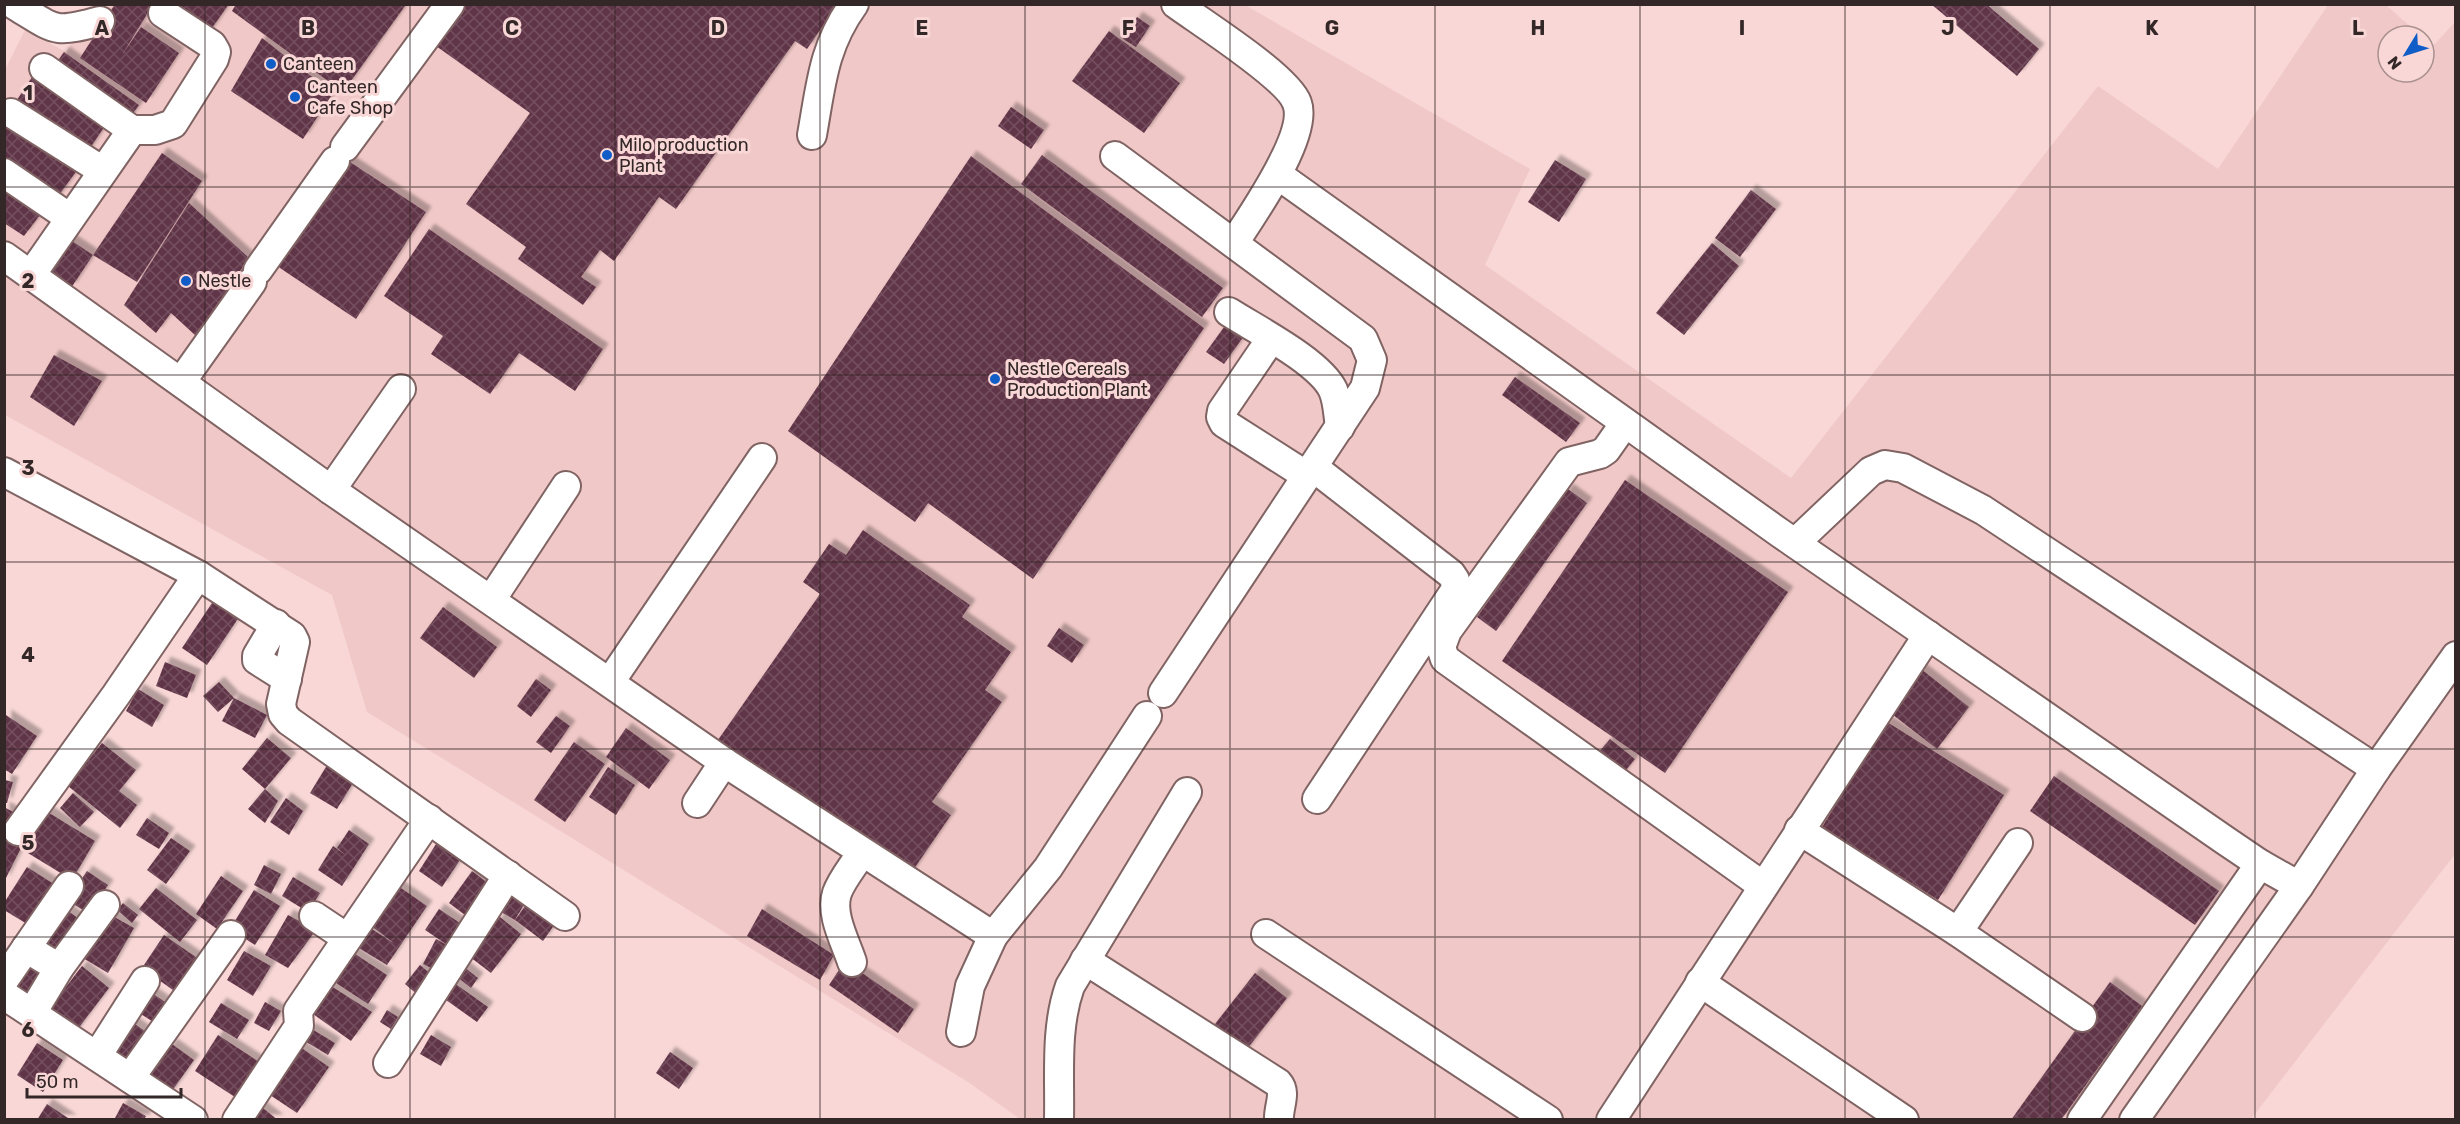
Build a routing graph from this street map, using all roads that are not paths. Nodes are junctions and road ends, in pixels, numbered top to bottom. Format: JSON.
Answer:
{"nodes":[{"id":1,"x":450,"y":4,"type":"edge"},
{"id":2,"x":854,"y":4,"type":"edge"},
{"id":3,"x":1176,"y":4,"type":"edge"},
{"id":4,"x":15,"y":5,"type":"edge"},
{"id":5,"x":163,"y":13,"type":"dead end"},
{"id":6,"x":100,"y":21,"type":"dead end"},
{"id":7,"x":44,"y":68,"type":"dead end"},
{"id":8,"x":11,"y":113,"type":"dead end"},
{"id":9,"x":132,"y":130,"type":"junction"},
{"id":10,"x":812,"y":135,"type":"dead end"},
{"id":11,"x":1114,"y":156,"type":"dead end"},
{"id":12,"x":103,"y":171,"type":"junction"},
{"id":13,"x":4,"y":173,"type":"edge"},
{"id":14,"x":1278,"y":175,"type":"junction"},
{"id":15,"x":70,"y":218,"type":"junction"},
{"id":16,"x":1234,"y":243,"type":"junction"},
{"id":17,"x":4,"y":256,"type":"edge"},
{"id":18,"x":31,"y":275,"type":"junction"},
{"id":19,"x":1229,"y":312,"type":"dead end"},
{"id":20,"x":1271,"y":339,"type":"junction"},
{"id":21,"x":181,"y":382,"type":"junction"},
{"id":22,"x":401,"y":389,"type":"dead end"},
{"id":23,"x":1625,"y":423,"type":"junction"},
{"id":24,"x":1340,"y":427,"type":"junction"},
{"id":25,"x":762,"y":458,"type":"dead end"},
{"id":26,"x":4,"y":472,"type":"edge"},
{"id":27,"x":1310,"y":472,"type":"junction"},
{"id":28,"x":566,"y":486,"type":"dead end"},
{"id":29,"x":331,"y":490,"type":"junction"},
{"id":30,"x":1796,"y":543,"type":"junction"},
{"id":31,"x":198,"y":575,"type":"junction"},
{"id":32,"x":491,"y":600,"type":"junction"},
{"id":33,"x":1928,"y":635,"type":"junction"},
{"id":34,"x":2456,"y":656,"type":"edge"},
{"id":35,"x":610,"y":682,"type":"junction"},
{"id":36,"x":724,"y":762,"type":"junction"},
{"id":37,"x":2376,"y":769,"type":"junction"},
{"id":38,"x":1187,"y":792,"type":"dead end"},
{"id":39,"x":1317,"y":799,"type":"dead end"},
{"id":40,"x":697,"y":803,"type":"dead end"},
{"id":41,"x":429,"y":819,"type":"junction"},
{"id":42,"x":1799,"y":830,"type":"junction"},
{"id":43,"x":18,"y":831,"type":"dead end"},
{"id":44,"x":2018,"y":843,"type":"dead end"},
{"id":45,"x":862,"y":852,"type":"junction"},
{"id":46,"x":2260,"y":864,"type":"junction"},
{"id":47,"x":507,"y":875,"type":"junction"},
{"id":48,"x":69,"y":886,"type":"dead end"},
{"id":49,"x":1762,"y":886,"type":"junction"},
{"id":50,"x":2299,"y":886,"type":"junction"},
{"id":51,"x":105,"y":905,"type":"dead end"},
{"id":52,"x":314,"y":916,"type":"dead end"},
{"id":53,"x":565,"y":916,"type":"dead end"},
{"id":54,"x":1958,"y":932,"type":"junction"},
{"id":55,"x":1266,"y":934,"type":"dead end"},
{"id":56,"x":231,"y":935,"type":"dead end"},
{"id":57,"x":993,"y":936,"type":"junction"},
{"id":58,"x":347,"y":938,"type":"junction"},
{"id":59,"x":26,"y":948,"type":"junction"},
{"id":60,"x":1085,"y":960,"type":"junction"},
{"id":61,"x":852,"y":962,"type":"dead end"},
{"id":62,"x":59,"y":968,"type":"junction"},
{"id":63,"x":4,"y":980,"type":"edge"},
{"id":64,"x":145,"y":981,"type":"dead end"},
{"id":65,"x":1700,"y":982,"type":"junction"},
{"id":66,"x":4,"y":994,"type":"edge"},
{"id":67,"x":32,"y":1013,"type":"junction"},
{"id":68,"x":2082,"y":1017,"type":"dead end"},
{"id":69,"x":961,"y":1032,"type":"dead end"},
{"id":70,"x":97,"y":1056,"type":"junction"},
{"id":71,"x":388,"y":1063,"type":"dead end"},
{"id":72,"x":130,"y":1078,"type":"junction"},
{"id":73,"x":193,"y":1119,"type":"edge"},
{"id":74,"x":237,"y":1119,"type":"edge"},
{"id":75,"x":1059,"y":1119,"type":"edge"},
{"id":76,"x":1279,"y":1119,"type":"edge"},
{"id":77,"x":1548,"y":1119,"type":"edge"},
{"id":78,"x":1611,"y":1119,"type":"edge"},
{"id":79,"x":1904,"y":1119,"type":"edge"},
{"id":80,"x":2082,"y":1119,"type":"edge"},
{"id":81,"x":2134,"y":1119,"type":"edge"}],
"edges":[{"from":1,"to":21,"type":"street"},
{"from":2,"to":10,"type":"street"},
{"from":3,"to":14,"type":"street"},
{"from":4,"to":6,"type":"street"},
{"from":5,"to":9,"type":"street"},
{"from":7,"to":9,"type":"street"},
{"from":8,"to":12,"type":"street"},
{"from":9,"to":12,"type":"street"},
{"from":11,"to":16,"type":"street"},
{"from":12,"to":15,"type":"street"},
{"from":13,"to":15,"type":"street"},
{"from":14,"to":16,"type":"street"},
{"from":14,"to":23,"type":"street"},
{"from":15,"to":18,"type":"street"},
{"from":16,"to":24,"type":"street"},
{"from":17,"to":18,"type":"street"},
{"from":18,"to":21,"type":"street"},
{"from":19,"to":20,"type":"street"},
{"from":20,"to":24,"type":"street"},
{"from":20,"to":27,"type":"street"},
{"from":21,"to":29,"type":"street"},
{"from":22,"to":29,"type":"street"},
{"from":23,"to":30,"type":"street"},
{"from":23,"to":49,"type":"street"},
{"from":24,"to":27,"type":"street"},
{"from":25,"to":35,"type":"street"},
{"from":26,"to":31,"type":"street"},
{"from":27,"to":39,"type":"street"},
{"from":27,"to":57,"type":"street"},
{"from":28,"to":32,"type":"street"},
{"from":29,"to":32,"type":"street"},
{"from":30,"to":33,"type":"street"},
{"from":30,"to":37,"type":"street"},
{"from":31,"to":41,"type":"street"},
{"from":31,"to":43,"type":"street"},
{"from":32,"to":35,"type":"street"},
{"from":33,"to":42,"type":"street"},
{"from":33,"to":46,"type":"street"},
{"from":34,"to":37,"type":"street"},
{"from":35,"to":36,"type":"street"},
{"from":36,"to":40,"type":"street"},
{"from":36,"to":45,"type":"street"},
{"from":37,"to":50,"type":"street"},
{"from":38,"to":60,"type":"street"},
{"from":41,"to":47,"type":"street"},
{"from":41,"to":58,"type":"street"},
{"from":42,"to":49,"type":"street"},
{"from":42,"to":54,"type":"street"},
{"from":44,"to":54,"type":"street"},
{"from":45,"to":57,"type":"street"},
{"from":45,"to":61,"type":"street"},
{"from":46,"to":50,"type":"street"},
{"from":46,"to":80,"type":"street"},
{"from":47,"to":53,"type":"street"},
{"from":47,"to":71,"type":"street"},
{"from":48,"to":59,"type":"street"},
{"from":49,"to":65,"type":"street"},
{"from":50,"to":81,"type":"street"},
{"from":51,"to":62,"type":"street"},
{"from":52,"to":58,"type":"street"},
{"from":54,"to":68,"type":"street"},
{"from":55,"to":77,"type":"street"},
{"from":56,"to":72,"type":"street"},
{"from":57,"to":69,"type":"street"},
{"from":58,"to":74,"type":"street"},
{"from":59,"to":62,"type":"street"},
{"from":59,"to":63,"type":"street"},
{"from":60,"to":75,"type":"street"},
{"from":60,"to":76,"type":"street"},
{"from":62,"to":67,"type":"street"},
{"from":64,"to":70,"type":"street"},
{"from":65,"to":78,"type":"street"},
{"from":65,"to":79,"type":"street"},
{"from":66,"to":67,"type":"street"},
{"from":67,"to":70,"type":"street"},
{"from":70,"to":72,"type":"street"},
{"from":72,"to":73,"type":"street"}]}
